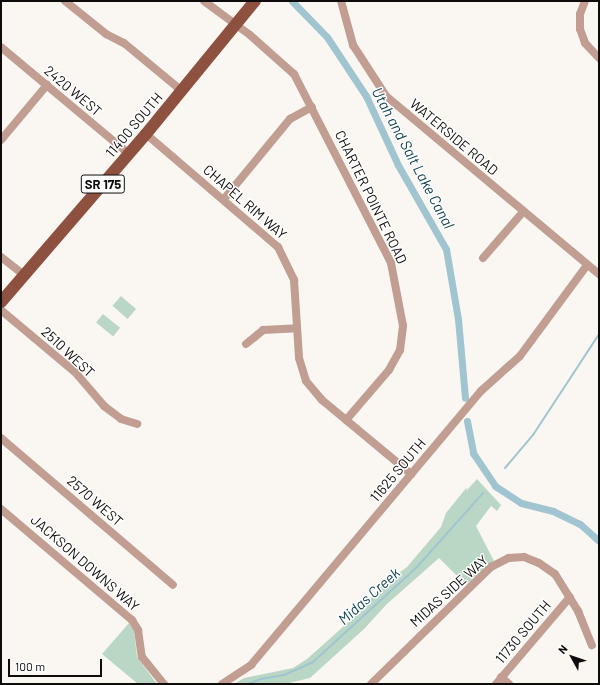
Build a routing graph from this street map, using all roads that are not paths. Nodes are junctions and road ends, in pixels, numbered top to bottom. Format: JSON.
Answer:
{"nodes":[{"id":1,"x":65,"y":1,"type":"edge"},
{"id":2,"x":204,"y":1,"type":"edge"},
{"id":3,"x":255,"y":1,"type":"edge"},
{"id":4,"x":341,"y":1,"type":"edge"},
{"id":5,"x":585,"y":1,"type":"edge"},
{"id":6,"x":235,"y":26,"type":"junction"},
{"id":7,"x":1,"y":47,"type":"edge"},
{"id":8,"x":599,"y":58,"type":"edge"},
{"id":9,"x":47,"y":85,"type":"junction"},
{"id":10,"x":182,"y":91,"type":"junction"},
{"id":11,"x":312,"y":107,"type":"junction"},
{"id":12,"x":146,"y":134,"type":"junction"},
{"id":13,"x":1,"y":140,"type":"edge"},
{"id":14,"x":129,"y":154,"type":"junction"},
{"id":15,"x":224,"y":199,"type":"junction"},
{"id":16,"x":523,"y":212,"type":"junction"},
{"id":17,"x":1,"y":257,"type":"edge"},
{"id":18,"x":483,"y":258,"type":"dead end"},
{"id":19,"x":587,"y":266,"type":"junction"},
{"id":20,"x":599,"y":274,"type":"edge"},
{"id":21,"x":24,"y":275,"type":"junction"},
{"id":22,"x":1,"y":302,"type":"edge"},
{"id":23,"x":1,"y":310,"type":"edge"},
{"id":24,"x":297,"y":328,"type":"junction"},
{"id":25,"x":246,"y":344,"type":"dead end"},
{"id":26,"x":346,"y":420,"type":"junction"},
{"id":27,"x":138,"y":424,"type":"dead end"},
{"id":28,"x":1,"y":438,"type":"edge"},
{"id":29,"x":411,"y":474,"type":"junction"},
{"id":30,"x":1,"y":509,"type":"edge"},
{"id":31,"x":173,"y":585,"type":"dead end"},
{"id":32,"x":570,"y":597,"type":"junction"},
{"id":33,"x":592,"y":645,"type":"dead end"},
{"id":34,"x":501,"y":677,"type":"junction"},
{"id":35,"x":164,"y":684,"type":"edge"},
{"id":36,"x":222,"y":684,"type":"edge"},
{"id":37,"x":371,"y":684,"type":"edge"},
{"id":38,"x":496,"y":684,"type":"edge"},
{"id":39,"x":509,"y":684,"type":"edge"}],
"edges":[{"from":1,"to":10,"type":"street"},
{"from":2,"to":6,"type":"street","name":"CHARTER POINTE ROAD"},
{"from":3,"to":6,"type":"main road","name":"11400 SOUTH","number":"SR 175"},
{"from":4,"to":16,"type":"street","name":"WATERSIDE ROAD"},
{"from":5,"to":8,"type":"street"},
{"from":6,"to":10,"type":"main road","name":"11400 SOUTH","number":"SR 175"},
{"from":6,"to":11,"type":"street","name":"CHARTER POINTE ROAD"},
{"from":7,"to":9,"type":"street","name":"2420 WEST"},
{"from":9,"to":13,"type":"street"},
{"from":9,"to":14,"type":"street","name":"2420 WEST"},
{"from":10,"to":12,"type":"main road","name":"11400 SOUTH","number":"SR 175"},
{"from":11,"to":15,"type":"street"},
{"from":11,"to":26,"type":"street","name":"CHARTER POINTE ROAD"},
{"from":12,"to":14,"type":"main road","name":"11400 SOUTH","number":"SR 175"},
{"from":12,"to":15,"type":"street","name":"CHAPEL RIM WAY"},
{"from":14,"to":21,"type":"main road","name":"11400 SOUTH","number":"SR 175"},
{"from":15,"to":24,"type":"street","name":"CHAPEL RIM WAY"},
{"from":16,"to":18,"type":"street"},
{"from":16,"to":19,"type":"street","name":"WATERSIDE ROAD"},
{"from":17,"to":21,"type":"street"},
{"from":19,"to":20,"type":"street","name":"WATERSIDE ROAD"},
{"from":19,"to":29,"type":"street","name":"11625 SOUTH"},
{"from":21,"to":22,"type":"main road","name":"11400 SOUTH","number":"SR 175"},
{"from":23,"to":27,"type":"street","name":"2510 WEST"},
{"from":24,"to":25,"type":"street"},
{"from":24,"to":26,"type":"street","name":"CHAPEL RIM WAY"},
{"from":26,"to":29,"type":"street","name":"CHAPEL RIM WAY"},
{"from":28,"to":31,"type":"street","name":"2570 WEST"},
{"from":29,"to":36,"type":"street","name":"11625 SOUTH"},
{"from":30,"to":35,"type":"street","name":"JACKSON DOWNS WAY"},
{"from":32,"to":33,"type":"street","name":"MIDAS SIDE WAY"},
{"from":32,"to":34,"type":"street","name":"11730 SOUTH"},
{"from":32,"to":37,"type":"street","name":"MIDAS SIDE WAY"},
{"from":34,"to":38,"type":"street","name":"11730 SOUTH"},
{"from":34,"to":39,"type":"street"}]}
